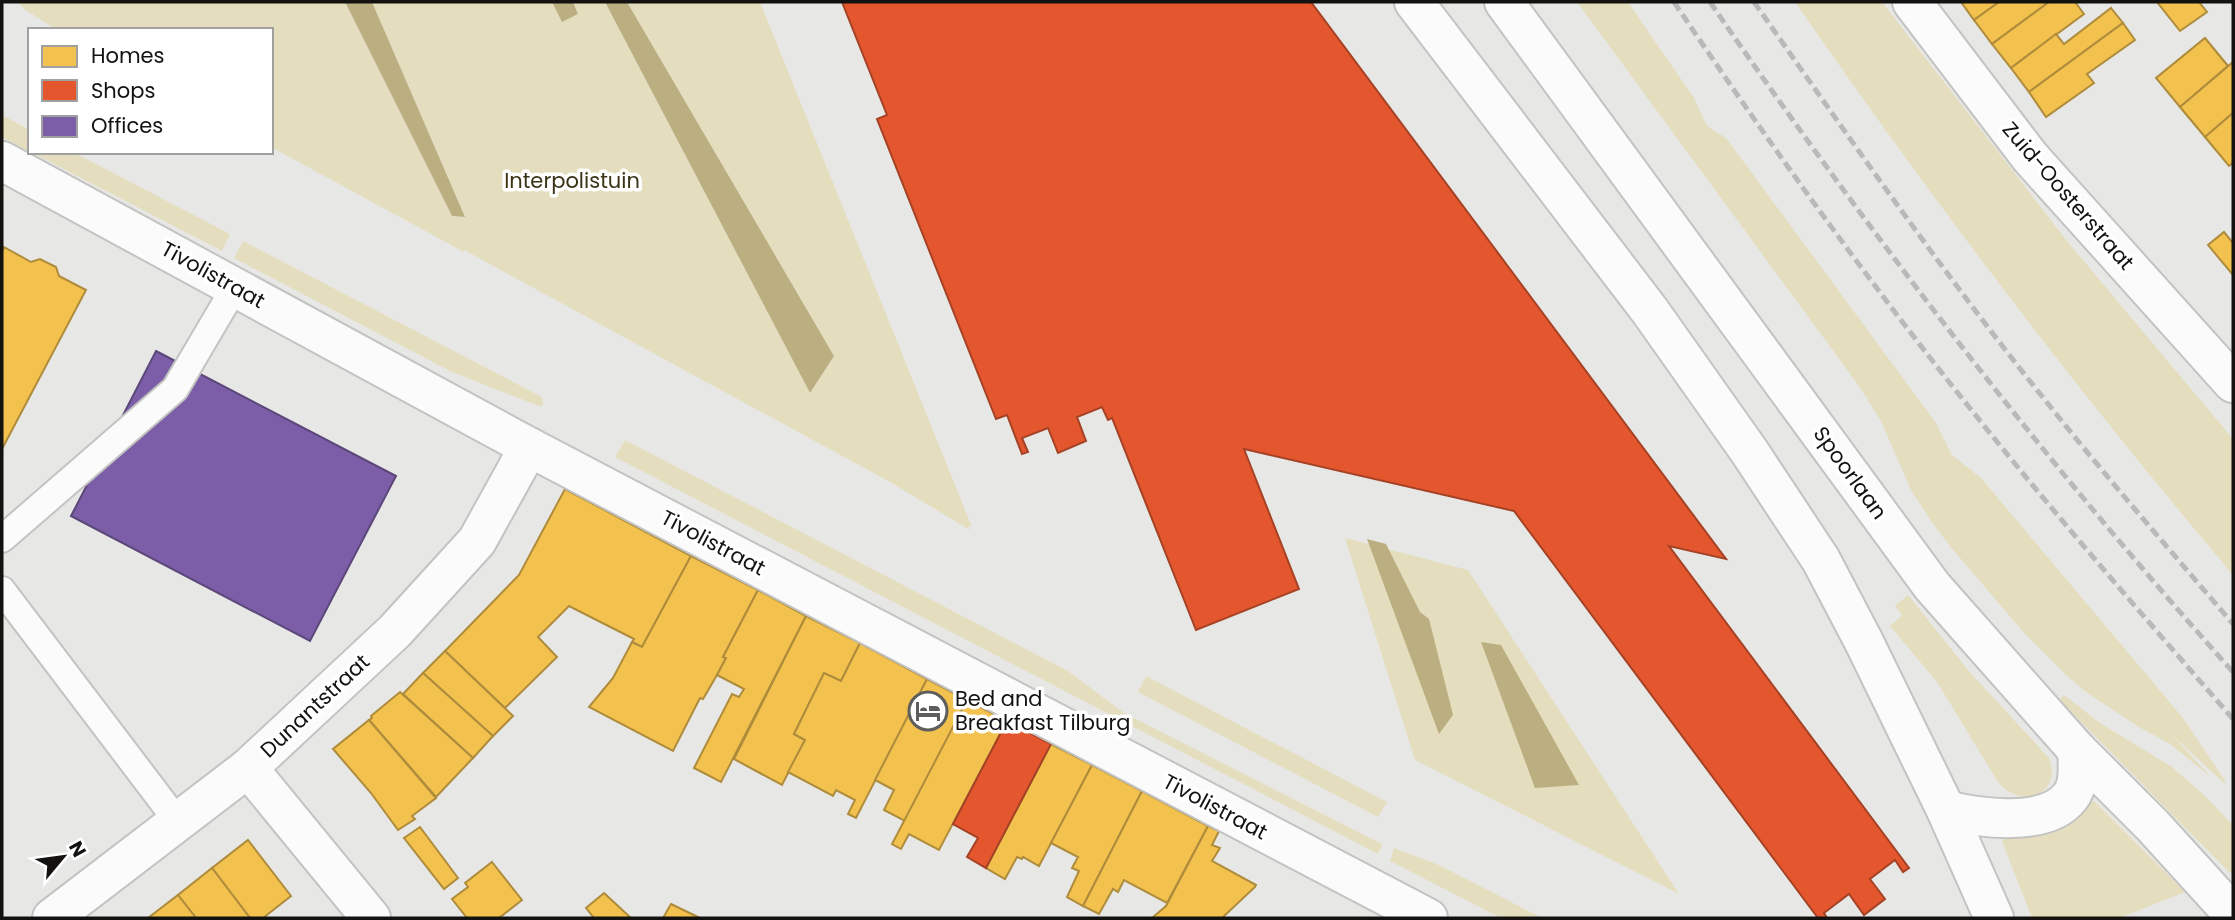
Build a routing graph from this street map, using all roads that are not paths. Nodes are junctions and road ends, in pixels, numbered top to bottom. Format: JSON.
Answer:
{"nodes":[{"id":1,"x":1504,"y":2,"type":"edge"},
{"id":2,"x":1912,"y":2,"type":"edge"},
{"id":3,"x":1420,"y":4,"type":"edge"},
{"id":4,"x":2,"y":161,"type":"edge"},
{"id":5,"x":235,"y":287,"type":"junction"},
{"id":6,"x":2230,"y":373,"type":"edge"},
{"id":7,"x":529,"y":447,"type":"junction"},
{"id":8,"x":2,"y":539,"type":"edge"},
{"id":9,"x":2,"y":590,"type":"edge"},
{"id":10,"x":2077,"y":750,"type":"junction"},
{"id":11,"x":248,"y":768,"type":"junction"},
{"id":12,"x":1946,"y":810,"type":"junction"},
{"id":13,"x":178,"y":822,"type":"junction"},
{"id":14,"x":2233,"y":914,"type":"edge"},
{"id":15,"x":52,"y":918,"type":"edge"},
{"id":16,"x":371,"y":918,"type":"edge"},
{"id":17,"x":1427,"y":918,"type":"edge"},
{"id":18,"x":1994,"y":918,"type":"edge"}],
"edges":[{"from":1,"to":10,"type":"street","name":"Spoorlaan"},
{"from":2,"to":6,"type":"street","name":"Zuid-Oosterstraat"},
{"from":3,"to":12,"type":"street"},
{"from":4,"to":5,"type":"street","name":"Tivolistraat"},
{"from":5,"to":7,"type":"street","name":"Tivolistraat"},
{"from":5,"to":8,"type":"lane"},
{"from":7,"to":11,"type":"street","name":"Dunantstraat"},
{"from":7,"to":17,"type":"street","name":"Tivolistraat"},
{"from":9,"to":13,"type":"lane"},
{"from":10,"to":12,"type":"street"},
{"from":10,"to":14,"type":"street","name":"Spoorlaan"},
{"from":11,"to":13,"type":"street","name":"Dunantstraat"},
{"from":11,"to":16,"type":"street"},
{"from":12,"to":18,"type":"street"},
{"from":13,"to":15,"type":"street","name":"Dunantstraat"}]}
